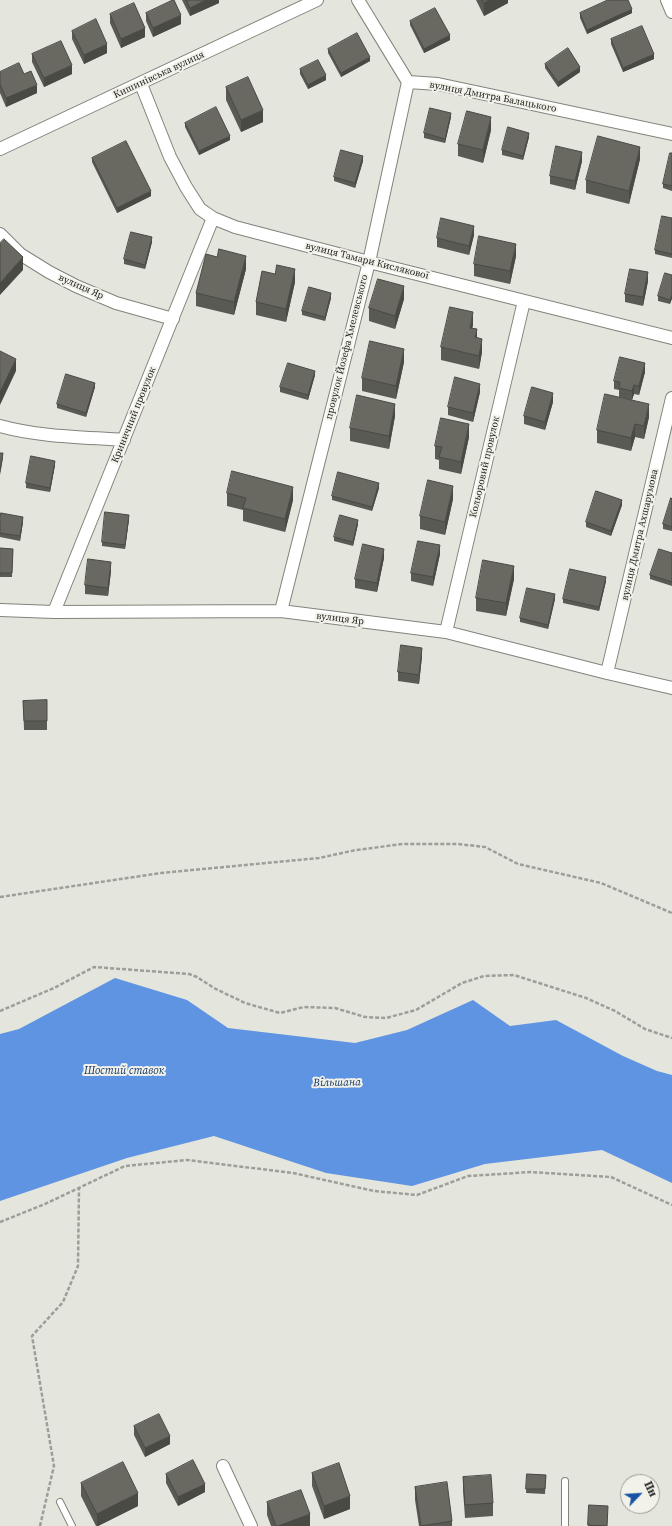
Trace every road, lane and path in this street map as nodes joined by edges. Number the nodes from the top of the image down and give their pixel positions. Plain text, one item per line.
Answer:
1 (317, 0) edge
2 (358, 0) edge
3 (667, 0) edge
4 (672, 12) edge
5 (408, 82) junction
6 (141, 84) junction
7 (672, 134) edge
8 (0, 149) edge
9 (214, 218) junction
10 (0, 234) edge
11 (369, 262) junction
12 (524, 301) junction
13 (173, 319) junction
14 (672, 338) edge
15 (672, 398) edge
16 (0, 426) edge
17 (124, 440) junction
18 (0, 610) edge
19 (281, 611) junction
20 (54, 612) junction
21 (446, 632) junction
22 (607, 673) junction
23 (672, 688) edge
24 (0, 897) edge
25 (672, 913) edge
26 (0, 1011) edge
27 (672, 1038) edge
28 (79, 1188) junction
29 (672, 1205) edge
30 (0, 1222) edge
31 (223, 1466) dead end
32 (564, 1481) dead end
33 (60, 1502) dead end
34 (40, 1526) edge
35 (72, 1526) edge
36 (251, 1526) edge
37 (565, 1526) edge

1 - 6 street, Кишинівська вулиця
2 - 5 street
3 - 4 street
5 - 7 street, вулиця Дмитра Балацького
5 - 11 street, провулок Йозефа Хмелевського
6 - 8 street, Кишинівська вулиця
6 - 9 street, вулиця Тамари Кислякової
9 - 11 street, вулиця Тамари Кислякової
9 - 13 street, Криничний провулок
10 - 13 street, вулиця Яр
11 - 12 street, вулиця Тамари Кислякової
11 - 19 street, провулок Йозефа Хмелевського
12 - 14 street, вулиця Тамари Кислякової
12 - 21 street, Кольоровий провулок
13 - 17 street, Криничний провулок
15 - 22 street, вулиця Дмитра Ахшарумова
16 - 17 street
17 - 20 street, Криничний провулок
18 - 20 street, вулиця Яр
19 - 20 street, вулиця Яр
19 - 21 street, вулиця Яр
21 - 22 street, вулиця Яр
22 - 23 street, вулиця Яр
24 - 25 path
26 - 27 path
28 - 29 path
28 - 30 path
28 - 34 path
31 - 36 street
32 - 37 lane
33 - 35 lane

